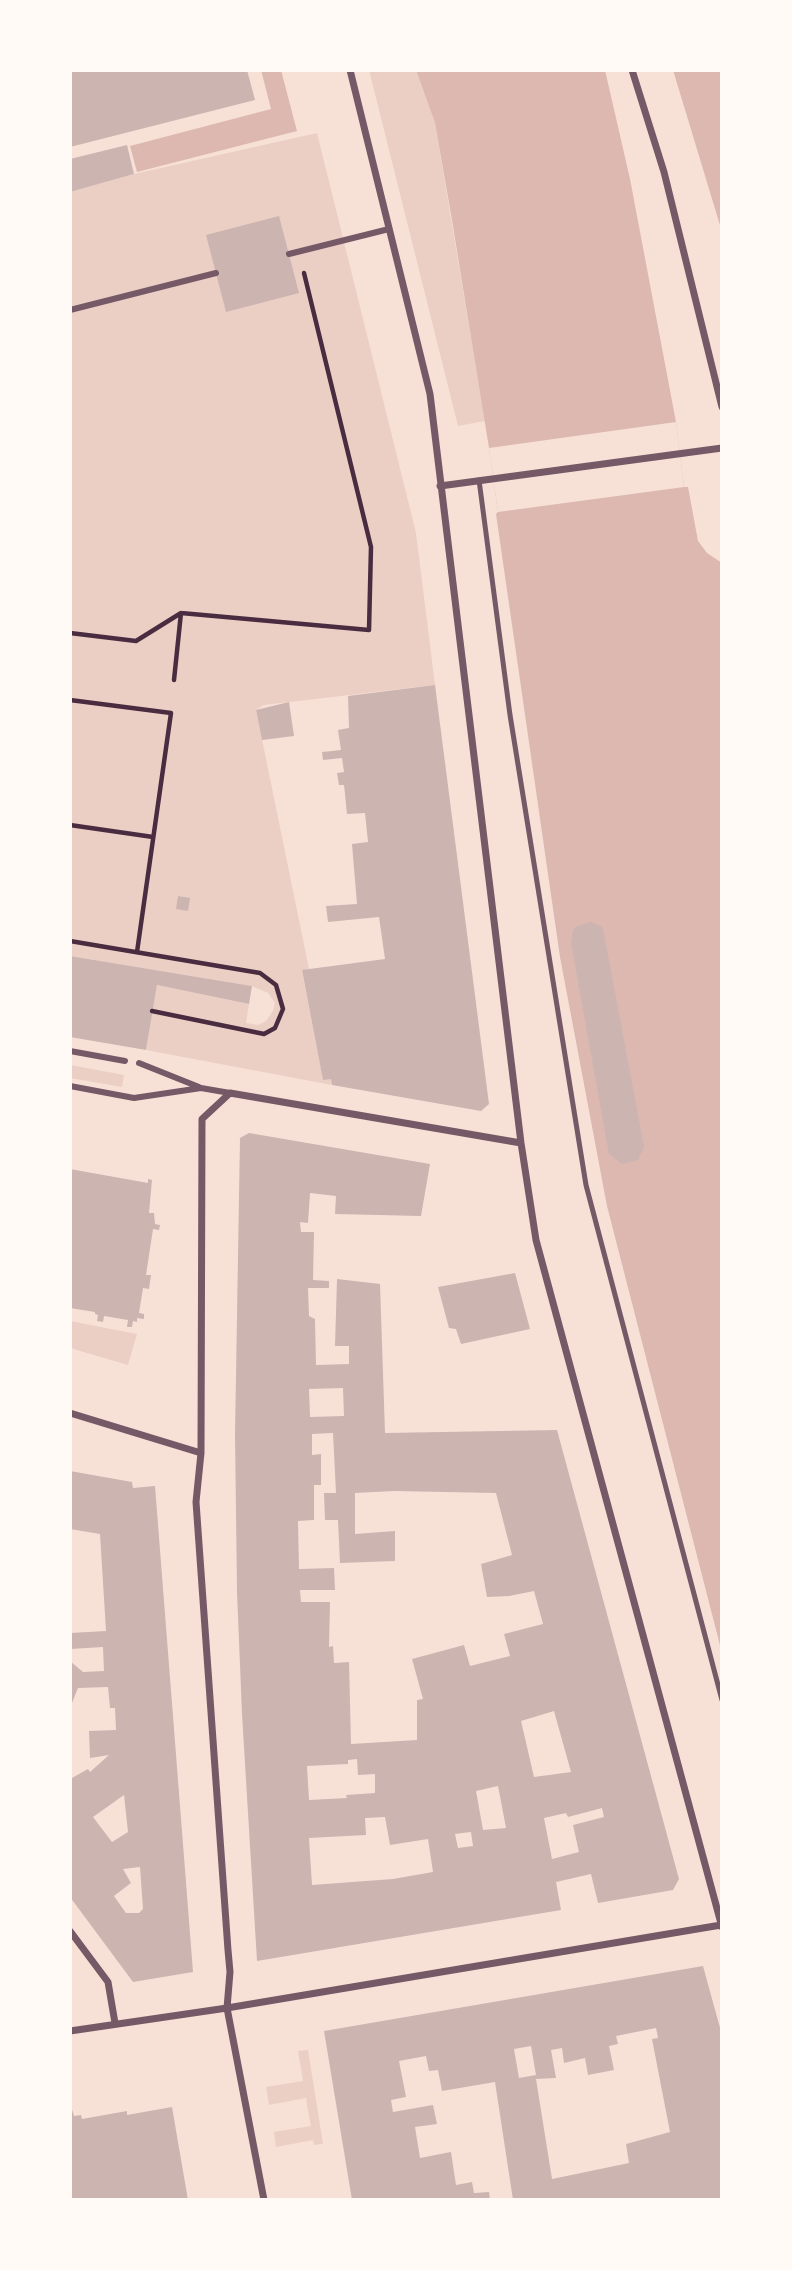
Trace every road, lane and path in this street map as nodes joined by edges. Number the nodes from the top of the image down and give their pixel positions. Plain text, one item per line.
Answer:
1 (350, 70) edge
2 (632, 70) edge
3 (389, 229) junction
4 (298, 252) junction
5 (289, 254) dead end
6 (216, 273) dead end
7 (70, 310) edge
8 (722, 407) edge
9 (722, 449) edge
10 (479, 480) junction
11 (440, 486) junction
12 (181, 612) junction
13 (70, 633) edge
14 (174, 680) dead end
15 (70, 700) edge
16 (70, 825) edge
17 (153, 837) junction
18 (70, 941) edge
19 (137, 952) junction
20 (152, 1011) dead end
21 (70, 1051) edge
22 (125, 1061) dead end
23 (139, 1063) dead end
24 (70, 1086) edge
25 (201, 1088) junction
26 (230, 1093) junction
27 (521, 1143) junction
28 (70, 1413) edge
29 (201, 1453) junction
30 (722, 1700) edge
31 (722, 1926) edge
32 (70, 1931) edge
33 (227, 2008) junction
34 (115, 2023) junction
35 (70, 2031) edge
36 (264, 2200) edge

1 - 3 street
2 - 8 street
3 - 4 street
3 - 11 street
4 - 5 street
4 - 12 path
6 - 7 street
9 - 10 street
10 - 11 street
10 - 30 lane
11 - 27 street
12 - 13 path
12 - 14 path
15 - 17 path
16 - 17 path
17 - 19 path
18 - 19 path
19 - 20 path
21 - 22 street
23 - 25 street
24 - 25 street
25 - 26 street
26 - 27 street
26 - 29 street
27 - 31 street
28 - 29 street
29 - 33 street
31 - 33 street
32 - 34 street
33 - 34 street
33 - 36 street
34 - 35 street

